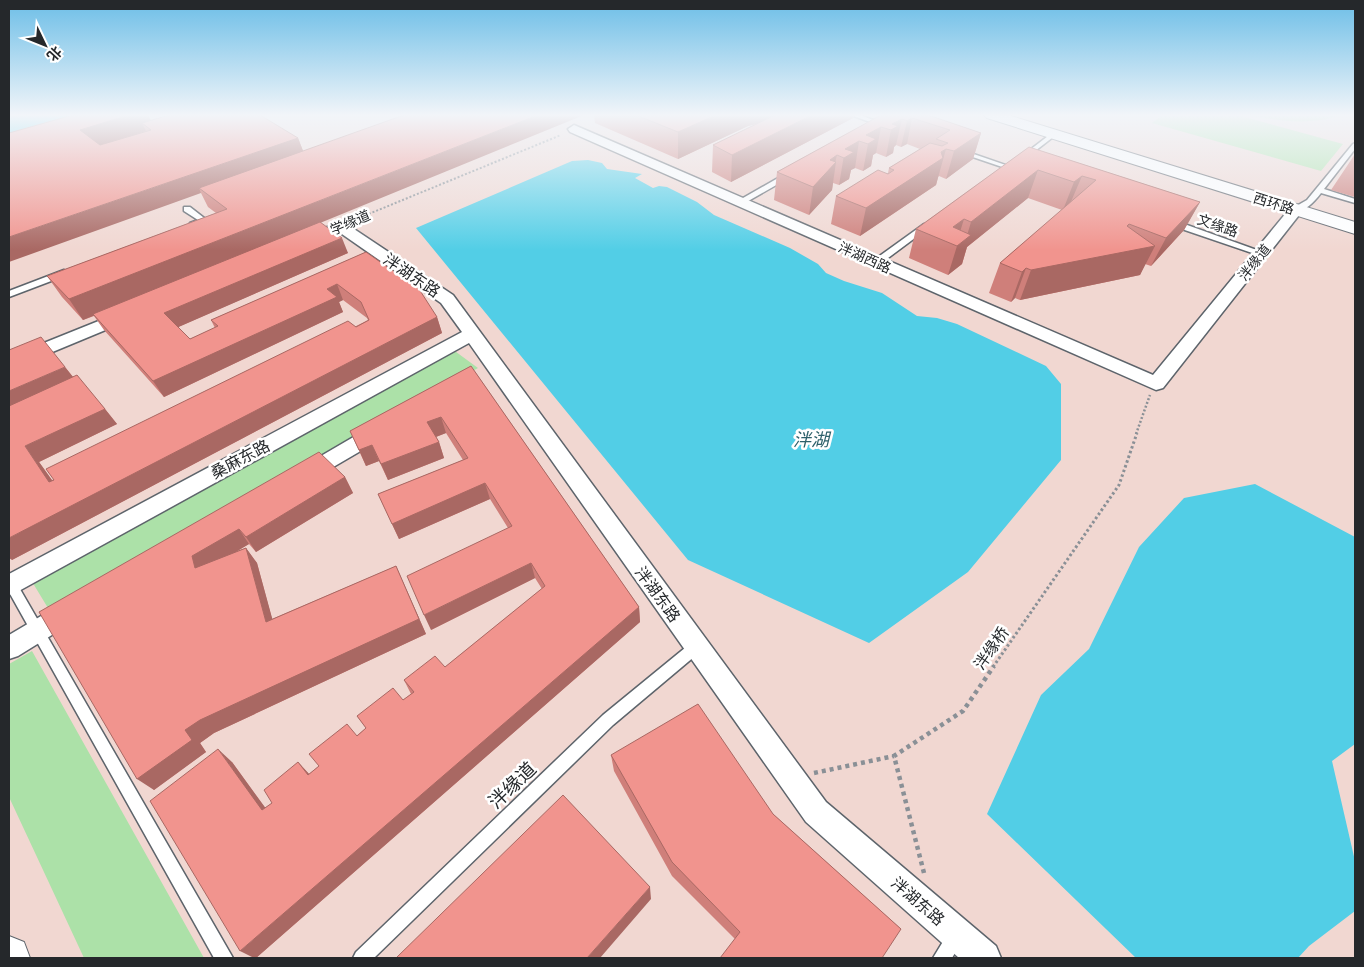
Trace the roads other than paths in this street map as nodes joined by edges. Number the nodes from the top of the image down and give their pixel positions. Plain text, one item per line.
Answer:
1 (645, 160) edge
2 (986, 160) edge
3 (1019, 160) edge
4 (1137, 160) edge
5 (1343, 160) edge
6 (1009, 168) junction
7 (798, 170) edge
8 (1001, 173) edge
9 (1027, 174) edge
10 (1319, 190) junction
11 (1355, 201) edge
12 (740, 202) junction
13 (188, 210) dead end
14 (1296, 210) junction
15 (1168, 222) edge
16 (931, 223) edge
17 (340, 226) joint
18 (185, 228) edge
19 (1355, 228) edge
20 (289, 248) edge
21 (1261, 253) junction
22 (877, 262) junction
23 (74, 270) edge
24 (9, 294) edge
25 (143, 308) edge
26 (472, 334) junction
27 (9, 364) edge
28 (1156, 384) joint
29 (399, 420) edge
30 (287, 485) edge
31 (9, 583) edge
32 (89, 601) edge
33 (38, 631) junction
34 (696, 647) junction
35 (9, 648) edge
36 (944, 936) edge
37 (224, 958) edge
38 (362, 958) edge
39 (984, 958) edge

1 - 12 street, 泮湖西路
2 - 6 lane
3 - 6 lane
4 - 14 street, 西环路
5 - 10 lane, 泮缘道
6 - 8 lane
6 - 9 lane
7 - 12 lane
10 - 11 lane
10 - 14 lane, 泮缘道
12 - 22 street, 泮湖西路
13 - 18 lane
14 - 19 street, 西环路
14 - 21 street, 泮缘道
15 - 21 lane, 文缘路
16 - 22 lane
17 - 20 street, 学缘道
17 - 26 street, 泮湖东路
21 - 28 street, 泮缘道
22 - 28 street, 泮湖西路
23 - 24 lane
25 - 27 street
26 - 31 street, 桑麻东路
26 - 34 street, 泮湖东路
29 - 30 street
31 - 33 lane
32 - 33 street
33 - 35 street
33 - 37 lane
34 - 36 street, 泮湖东路
34 - 38 lane, 泮缘道
36 - 39 street, 泮湖东路

